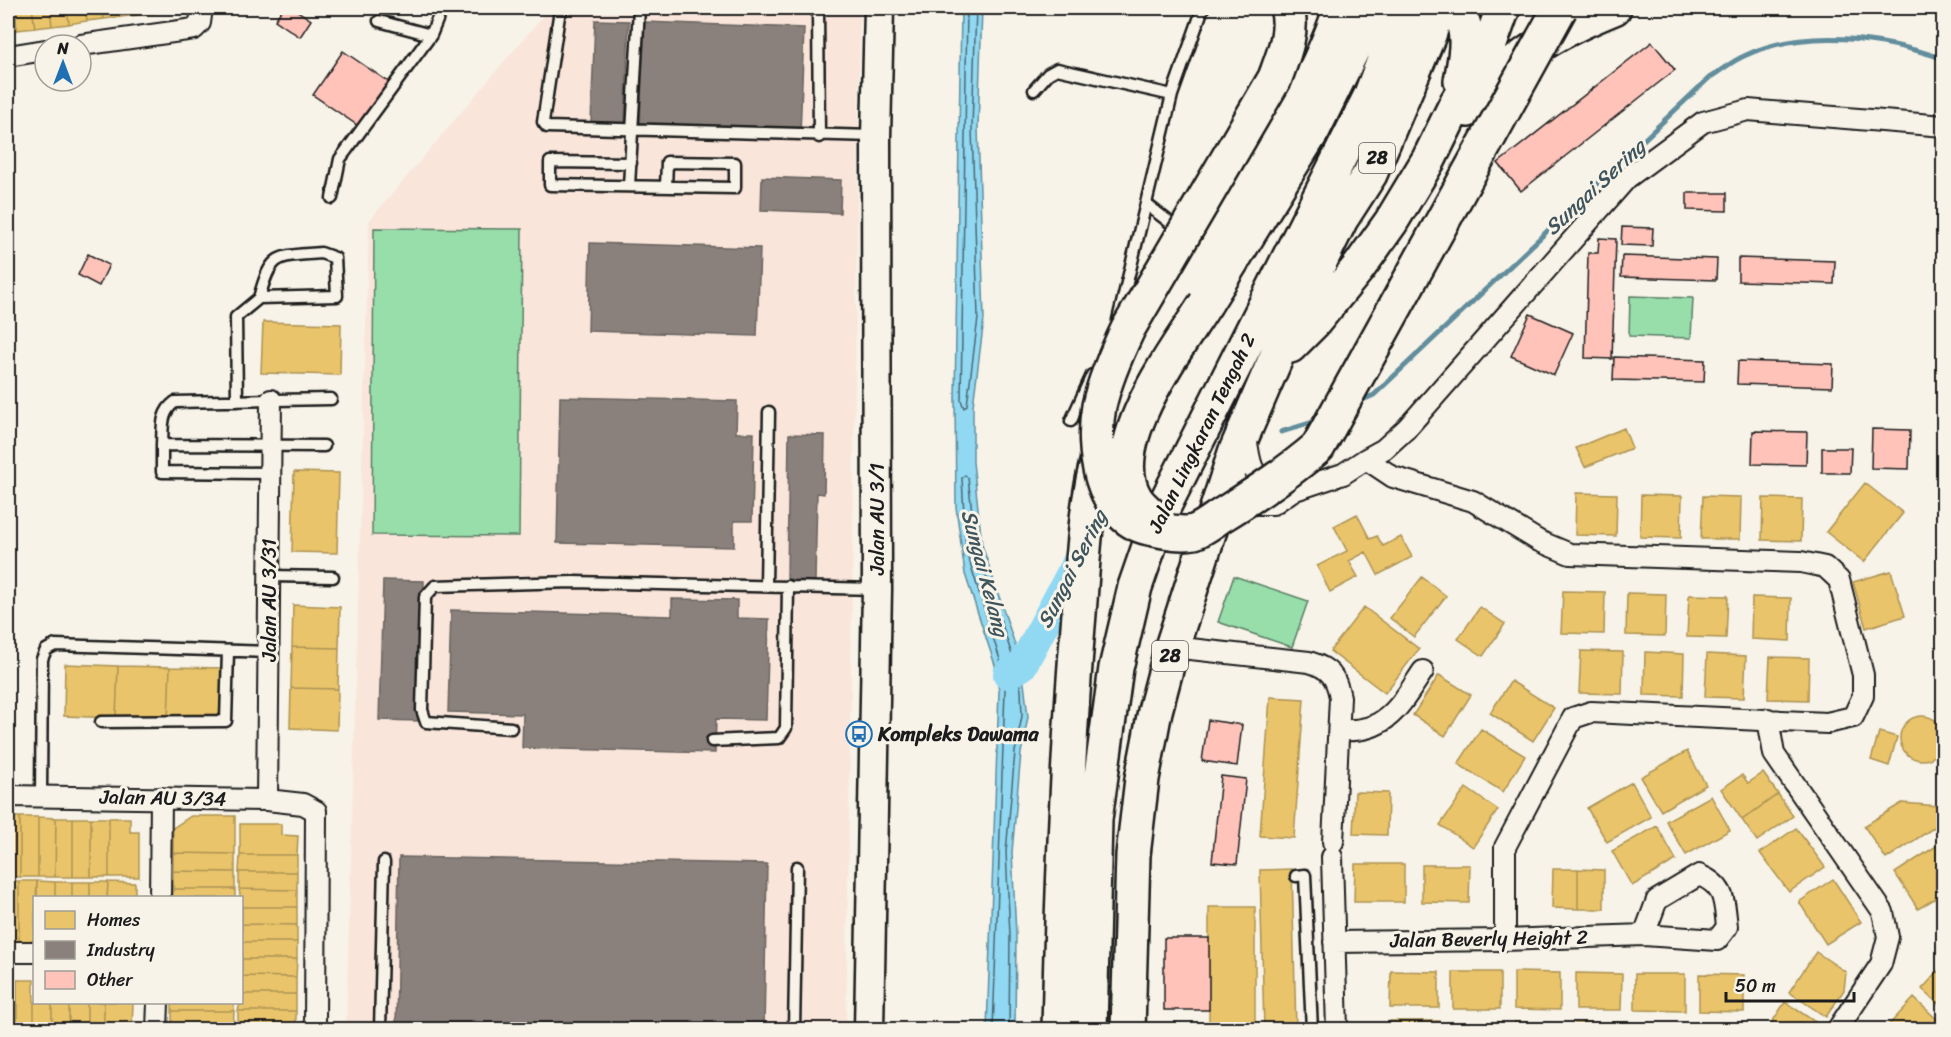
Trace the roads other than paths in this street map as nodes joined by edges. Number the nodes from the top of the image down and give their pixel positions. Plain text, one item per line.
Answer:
1 (202, 8) edge
2 (442, 8) edge
3 (563, 8) edge
4 (639, 8) edge
5 (818, 8) edge
6 (879, 8) edge
7 (1203, 8) edge
8 (1287, 8) edge
9 (1373, 8) edge
10 (1404, 8) edge
11 (1438, 8) edge
12 (1457, 8) edge
13 (1503, 8) edge
14 (1560, 8) edge
15 (1614, 8) edge
16 (1342, 13) edge
17 (379, 21) dead end
18 (431, 35) junction
19 (93, 43) edge
20 (33, 52) edge
21 (8, 56) edge
22 (1034, 90) dead end
23 (1172, 95) junction
24 (1457, 102) junction
25 (1944, 126) edge
26 (633, 130) junction
27 (819, 136) junction
28 (876, 136) junction
29 (1429, 159) junction
30 (631, 163) junction
31 (628, 186) junction
32 (666, 187) junction
33 (332, 198) dead end
34 (1146, 204) junction
35 (1206, 250) junction
36 (259, 298) junction
37 (1114, 330) dead end
38 (1278, 359) junction
39 (1100, 360) dead end
40 (331, 399) dead end
41 (271, 400) junction
42 (237, 401) junction
43 (769, 412) dead end
44 (1071, 421) dead end
45 (1245, 433) junction
46 (162, 445) junction
47 (270, 446) junction
48 (324, 447) dead end
49 (1366, 459) junction
50 (269, 473) junction
51 (1292, 491) junction
52 (1169, 532) junction
53 (1207, 535) junction
54 (269, 576) junction
55 (333, 577) dead end
56 (766, 586) junction
57 (788, 586) junction
58 (877, 589) junction
59 (1172, 647) junction
60 (228, 651) junction
61 (268, 652) junction
62 (1423, 671) dead end
63 (1768, 719) junction
64 (101, 722) dead end
65 (511, 728) dead end
66 (1339, 730) junction
67 (712, 741) dead end
68 (8, 796) edge
69 (41, 796) junction
70 (161, 798) junction
71 (267, 800) junction
72 (384, 862) dead end
73 (797, 867) dead end
74 (1296, 876) dead end
75 (160, 896) edge
76 (1644, 935) dead end
77 (1505, 940) junction
78 (1334, 942) junction
79 (8, 952) edge
80 (33, 952) edge
81 (158, 1004) edge
82 (158, 1029) edge
83 (315, 1029) edge
84 (380, 1029) edge
85 (794, 1029) edge
86 (869, 1029) edge
87 (1059, 1029) edge
88 (1090, 1029) edge
89 (1128, 1029) edge
90 (1312, 1029) edge
91 (1337, 1029) edge
92 (1836, 1029) edge

1 - 19 street
2 - 18 lane
3 - 26 lane
4 - 26 lane
5 - 27 lane
6 - 28 main road, Jalan AU 3/1
7 - 23 lane
8 - 52 highway, bridge
9 - 52 highway, bridge
10 - 88 highway, Jalan Lingkaran Tengah 2 / 28
11 - 38 highway, Jalan Lingkaran Tengah 2 / 28
12 - 24 highway
13 - 24 highway
14 - 52 highway, bridge
15 - 29 highway
16 - 35 highway
17 - 18 lane
18 - 33 lane
20 - 21 street
22 - 23 lane
23 - 34 lane
24 - 29 highway
25 - 49 street
26 - 27 lane
26 - 30 lane
27 - 28 lane
28 - 58 main road, Jalan AU 3/1
29 - 38 highway
30 - 31 lane
30 - 31 lane
31 - 32 lane
32 - 32 lane
34 - 35 lane
34 - 37 lane
35 - 87 highway, bridge
36 - 36 lane
36 - 42 lane
38 - 45 highway, Jalan Lingkaran Tengah 2 / 28
39 - 44 lane
40 - 41 lane
41 - 42 lane
41 - 47 street, Jalan AU 3/31
42 - 46 lane
43 - 56 lane
45 - 51 street
45 - 53 highway, Jalan Lingkaran Tengah 2 / 28
46 - 47 lane
46 - 50 lane
47 - 48 lane
47 - 50 street, Jalan AU 3/31
49 - 51 street
49 - 63 street
50 - 54 street, Jalan AU 3/31
51 - 53 street
53 - 59 highway, Jalan Lingkaran Tengah 2 / 28
54 - 55 lane
54 - 61 street, Jalan AU 3/31
56 - 57 lane
56 - 65 lane
57 - 58 lane
57 - 67 lane
58 - 86 main road, Jalan AU 3/1
59 - 66 street
59 - 89 highway, Jalan Lingkaran Tengah 2 / 28
60 - 61 lane
60 - 64 lane
60 - 69 lane
61 - 71 street, Jalan AU 3/31
62 - 66 street
63 - 77 street
63 - 92 street
66 - 78 street
68 - 69 street, Jalan AU 3/34
69 - 70 street, Jalan AU 3/34
70 - 71 street, Jalan AU 3/34
70 - 75 street
71 - 83 street, Jalan AU 3/34
72 - 84 lane
73 - 85 lane
74 - 90 lane
76 - 77 street, Jalan Beverly Height 2
77 - 78 street, Jalan Beverly Height 2
78 - 91 street
79 - 80 street
81 - 82 street

